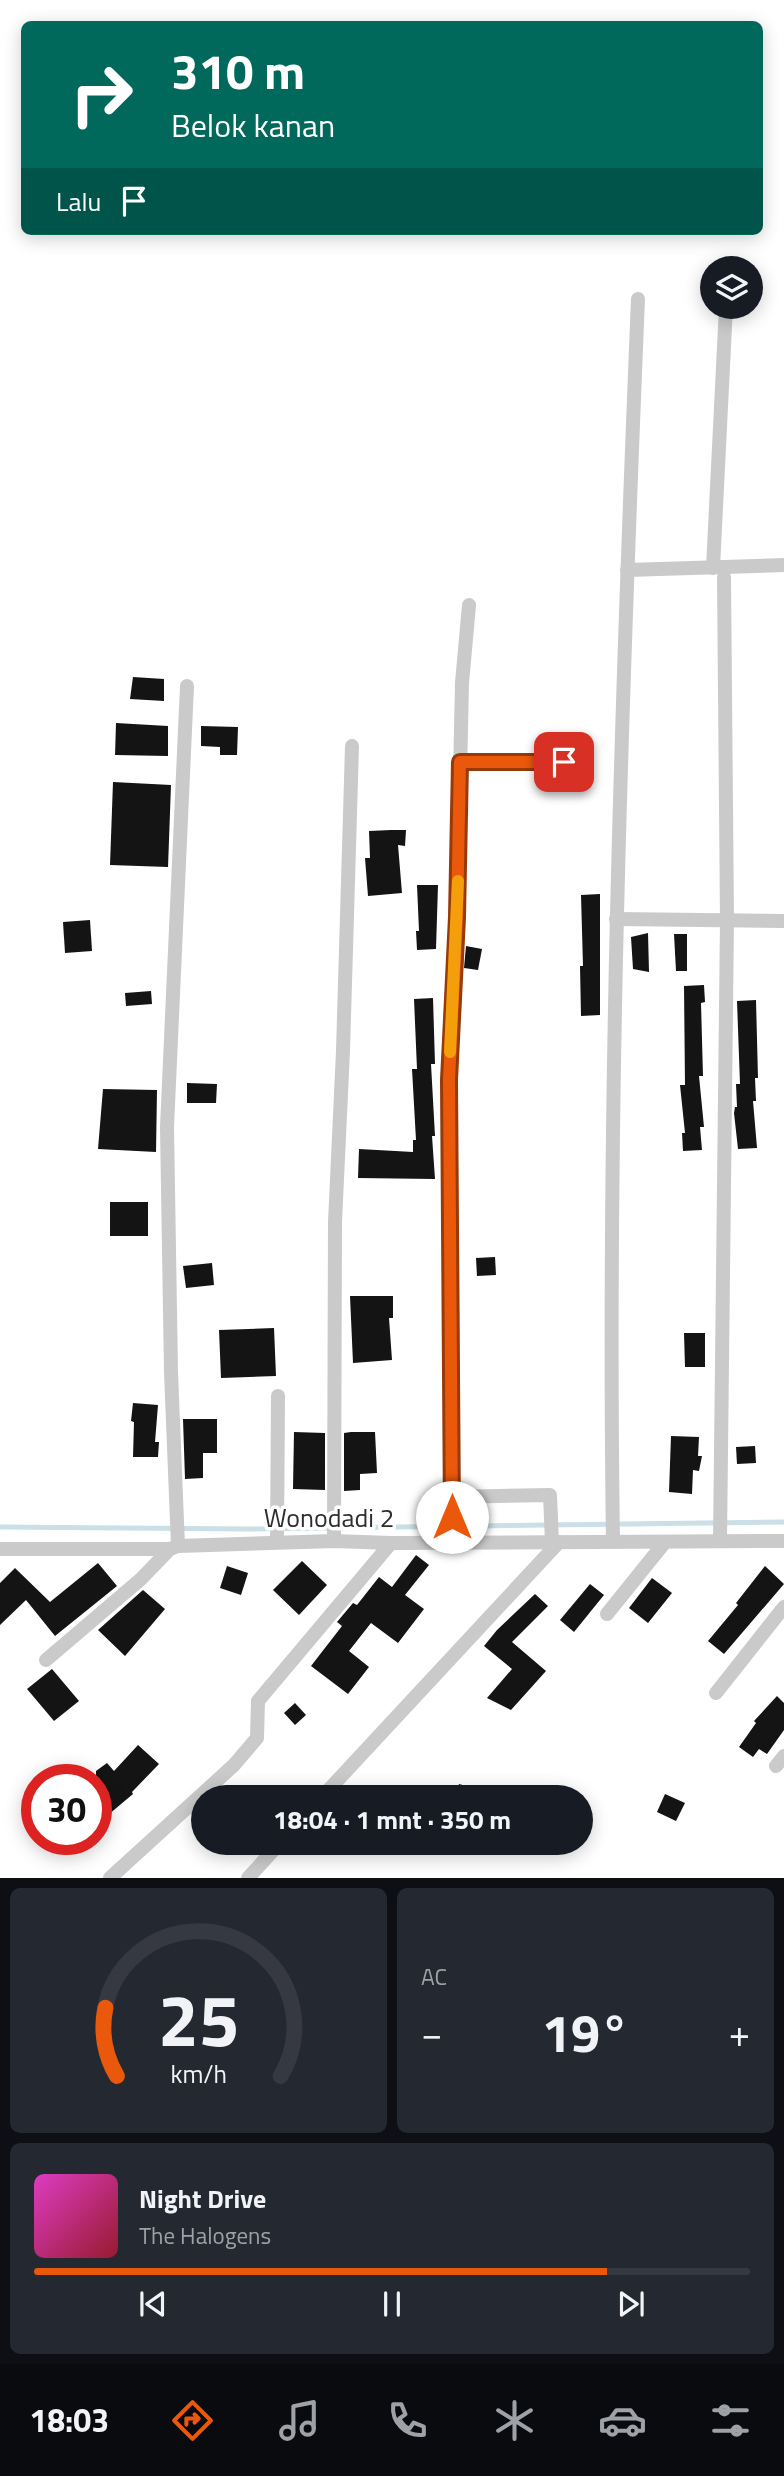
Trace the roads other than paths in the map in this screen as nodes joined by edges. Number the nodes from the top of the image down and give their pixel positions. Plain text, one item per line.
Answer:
1 (638, 299) dead end
2 (726, 319) edge
3 (784, 565) edge
4 (627, 570) junction
5 (719, 573) junction
6 (469, 605) dead end
7 (187, 686) dead end
8 (352, 746) dead end
9 (460, 762) junction
10 (564, 762) dead end
11 (616, 919) junction
12 (727, 919) junction
13 (784, 921) edge
14 (278, 1396) dead end
15 (451, 1497) junction
16 (719, 1528) junction
17 (335, 1531) junction
18 (613, 1531) junction
19 (277, 1532) junction
20 (176, 1539) junction
21 (452, 1539) junction
22 (554, 1539) junction
23 (784, 1541) edge
24 (665, 1542) junction
25 (391, 1543) junction
26 (0, 1549) edge
27 (784, 1607) edge
28 (607, 1614) dead end
29 (46, 1660) dead end
30 (716, 1693) dead end
31 (333, 1785) edge
32 (269, 1855) edge
33 (110, 1878) edge
34 (248, 1878) edge

1 - 4 street
2 - 5 street
3 - 5 street
4 - 5 street
4 - 11 street
5 - 12 street
6 - 9 street
7 - 20 street
8 - 17 street
9 - 10 street
9 - 15 street
11 - 12 street
11 - 18 street
12 - 13 street
12 - 16 street
14 - 19 street
15 - 21 street
15 - 22 street
16 - 23 street, Wonodadi 2
16 - 24 street, Wonodadi 2
17 - 19 street, Wonodadi 2
17 - 25 street, Wonodadi 2
18 - 22 street, Wonodadi 2
18 - 24 street, Wonodadi 2
19 - 20 street, Wonodadi 2
20 - 26 street, Wonodadi 2
20 - 29 street
21 - 22 street, Wonodadi 2
21 - 25 street, Wonodadi 2
22 - 31 street
24 - 28 street
25 - 33 street
27 - 30 street
32 - 34 street

